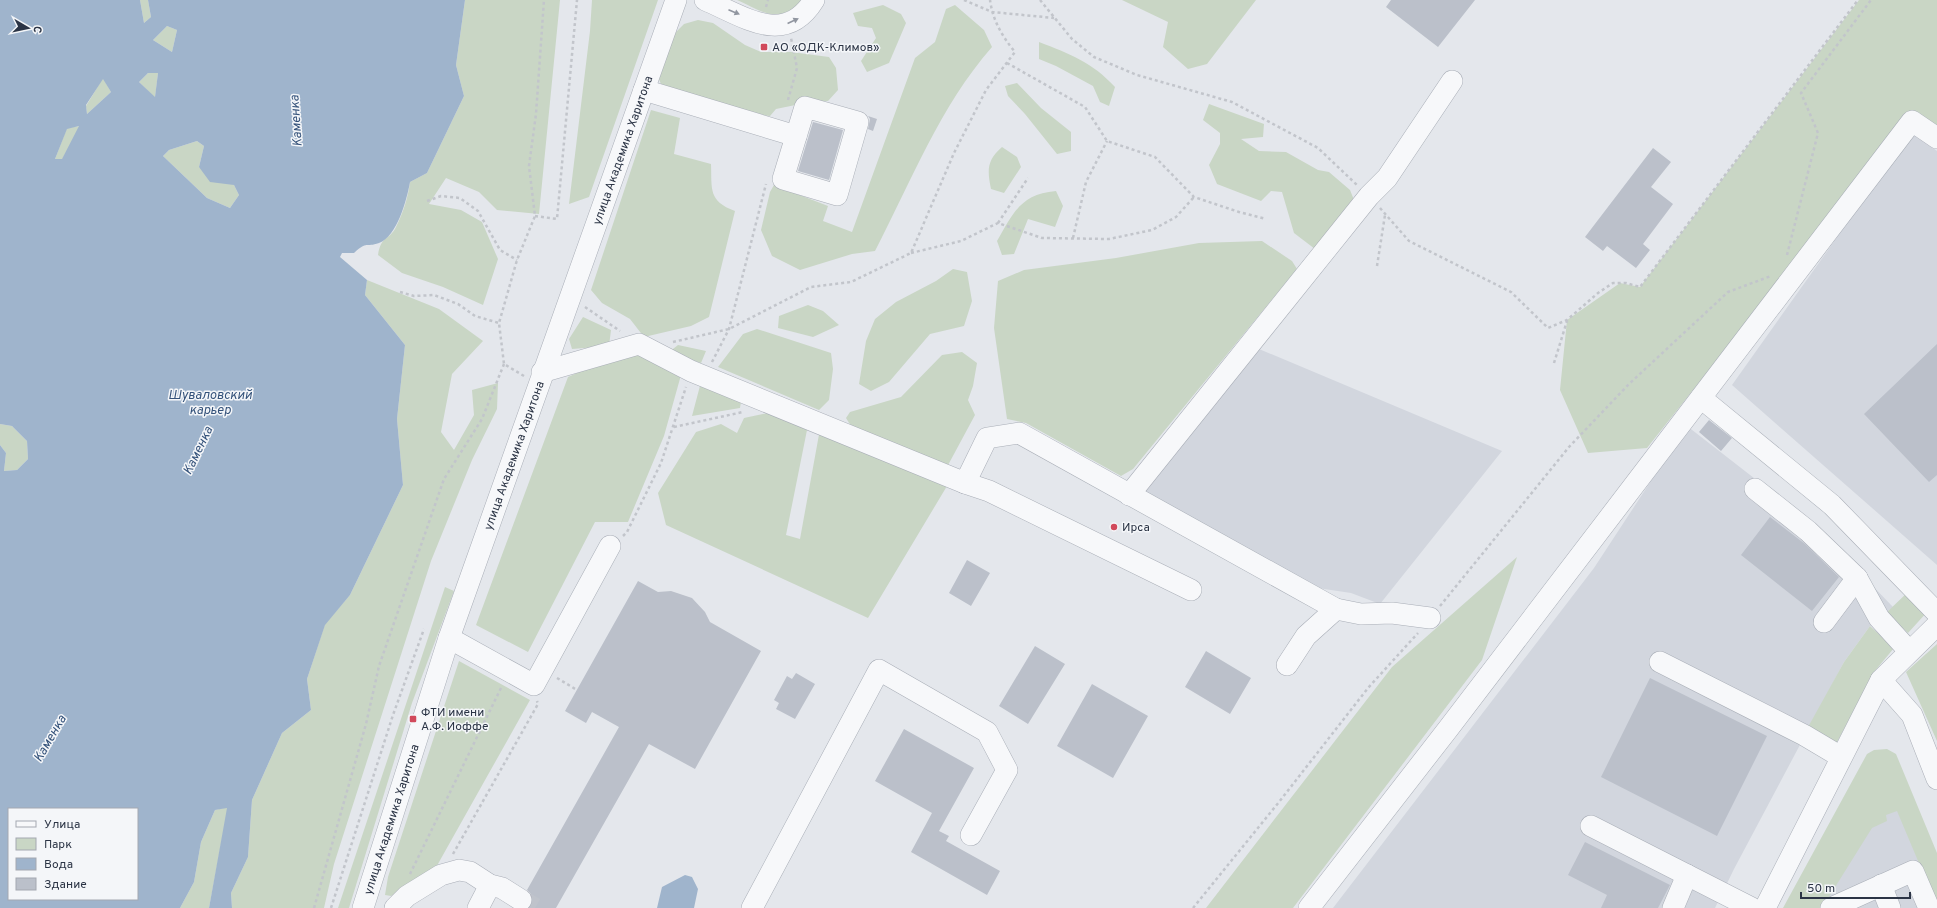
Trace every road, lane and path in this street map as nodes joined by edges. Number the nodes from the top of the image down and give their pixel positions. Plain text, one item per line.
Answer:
1 (544, 0) edge
2 (577, 0) edge
3 (706, 0) edge
4 (814, 0) edge
5 (964, 0) edge
6 (990, 0) edge
7 (1040, 0) edge
8 (1858, 0) edge
9 (1872, 0) edge
10 (678, 2) edge
11 (992, 12) junction
12 (1054, 18) junction
13 (788, 24) junction
14 (1007, 63) junction
15 (1452, 81) dead end
16 (644, 90) junction
17 (787, 103) dead end
18 (796, 136) dead end
19 (1937, 138) edge
20 (1106, 142) junction
21 (768, 177) dead end
22 (1028, 178) dead end
23 (1369, 196) junction
24 (1194, 197) junction
25 (427, 201) dead end
26 (1385, 214) junction
27 (535, 216) junction
28 (1266, 218) dead end
29 (998, 223) junction
30 (1073, 238) junction
31 (911, 253) junction
32 (1787, 256) dead end
33 (517, 260) junction
34 (1377, 266) dead end
35 (1776, 274) dead end
36 (400, 292) dead end
37 (582, 305) dead end
38 (1567, 320) junction
39 (499, 323) junction
40 (729, 329) junction
41 (667, 343) dead end
42 (639, 344) junction
43 (1554, 363) dead end
44 (504, 364) junction
45 (698, 374) junction
46 (540, 378) junction
47 (1701, 398) junction
48 (743, 412) dead end
49 (673, 427) junction
50 (964, 483) junction
51 (1755, 489) dead end
52 (1129, 495) junction
53 (610, 546) joint
54 (1857, 578) junction
55 (1191, 590) dead end
56 (1336, 609) junction
57 (1937, 613) edge
58 (1430, 618) junction
59 (1824, 622) dead end
60 (1937, 625) edge
61 (424, 629) dead end
62 (449, 638) junction
63 (1909, 652) junction
64 (1660, 662) dead end
65 (1287, 665) dead end
66 (510, 671) junction
67 (538, 678) junction
68 (1881, 680) junction
69 (577, 690) dead end
70 (1841, 757) junction
71 (1937, 779) edge
72 (1591, 826) dead end
73 (971, 835) dead end
74 (441, 875) junction
75 (1687, 875) junction
76 (408, 877) dead end
77 (490, 884) junction
78 (1881, 886) junction
79 (522, 900) tunnel mouth
80 (1843, 906) edge
81 (314, 908) edge
82 (331, 908) edge
83 (363, 908) edge
84 (395, 908) edge
85 (478, 908) edge
86 (752, 908) edge
87 (1193, 908) edge
88 (1309, 908) edge
89 (1673, 908) edge
90 (1752, 908) edge
91 (1765, 908) edge
92 (1890, 908) edge
93 (1929, 908) edge

1 - 27 path
2 - 27 path
3 -> 13 street
13 -> 4 street
5 - 11 path
6 - 11 path
7 - 12 path
8 - 38 path
9 - 32 path
10 - 16 street, улица Академика Харитона
11 - 12 path
11 - 14 path
12 - 23 path
13 - 17 path
14 - 20 path
14 - 31 path
15 - 23 street
16 - 18 street
16 - 46 street, улица Академика Харитона
19 - 47 street
20 - 24 path
20 - 30 path
21 - 40 path
22 - 29 path
23 - 26 path
23 - 52 street
24 - 28 path
24 - 30 path
25 - 33 path
26 - 34 path
26 - 38 path
27 - 33 path
29 - 30 path
29 - 31 path
31 - 40 path
33 - 39 path
35 - 58 path
36 - 39 path
37 - 42 path
38 - 43 path
39 - 44 path
40 - 41 path
40 - 45 path
42 - 45 street
42 - 46 street
44 - 46 path
44 - 81 path
45 - 49 path
45 - 50 street
46 - 62 street, улица Академика Харитона
47 - 57 street
47 - 88 street
48 - 49 path
49 - 53 path
50 - 52 street
50 - 55 street
51 - 54 street
52 - 56 street
53 - 67 street
54 - 59 street
54 - 63 street
56 - 58 street
56 - 65 street
58 - 87 path
60 - 63 street
61 - 82 path
62 - 66 street
62 - 83 street, улица Академика Харитона
63 - 68 street
64 - 70 street
66 - 67 street
66 - 76 path
67 - 69 path
67 - 74 path
68 - 70 street
68 - 71 street
70 - 91 street
72 - 75 street
73 - 86 street
74 - 77 street
74 - 84 street
75 - 89 street
75 - 90 street
77 - 79 street
77 - 85 street
78 - 80 street
78 - 92 street
78 - 93 street

